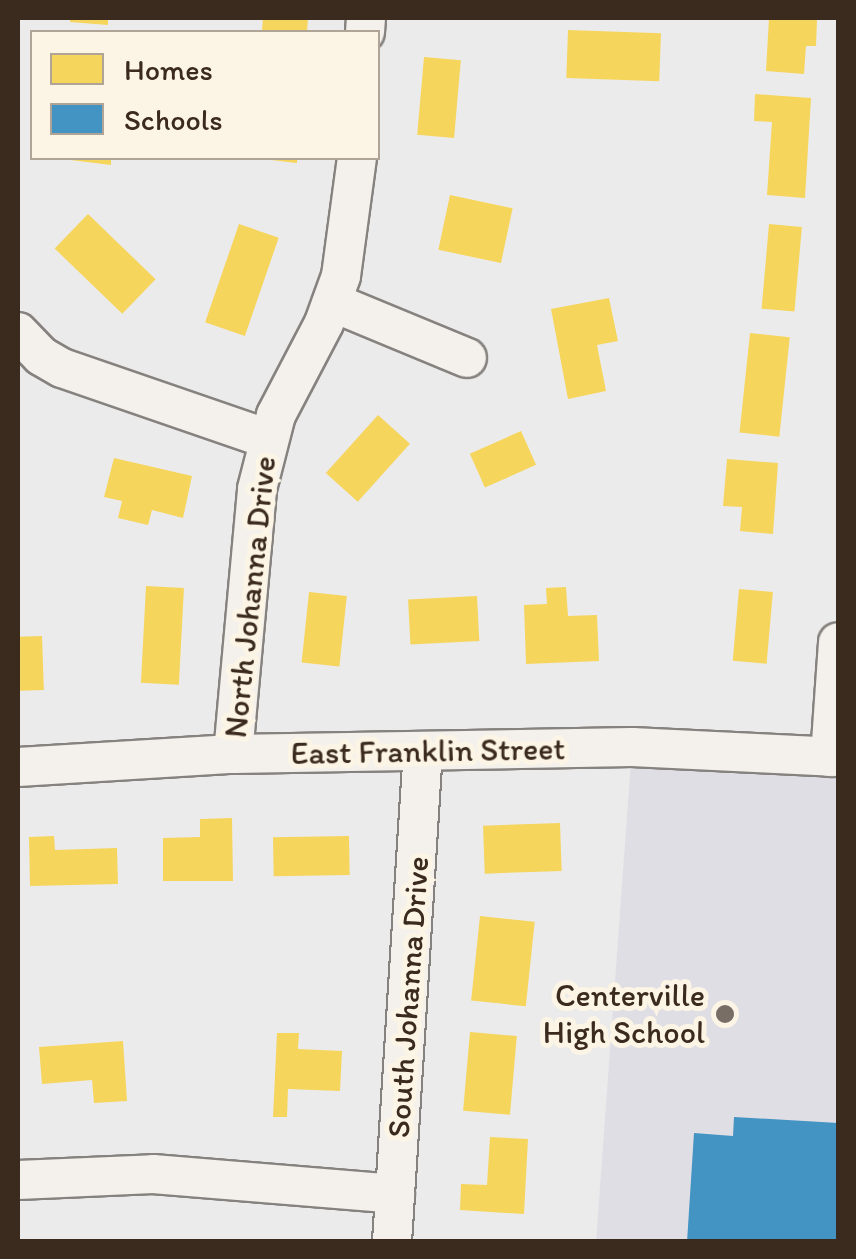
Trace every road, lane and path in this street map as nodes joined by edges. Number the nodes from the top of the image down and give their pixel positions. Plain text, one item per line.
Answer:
1 (357, 160) edge
2 (332, 302) junction
3 (18, 332) edge
4 (467, 358) dead end
5 (268, 439) junction
6 (838, 642) edge
7 (422, 753) junction
8 (234, 754) junction
9 (834, 757) edge
10 (18, 766) edge
11 (18, 1180) edge
12 (396, 1194) junction
13 (392, 1242) edge

1 - 2 street, North Johanna Drive
2 - 4 street
2 - 5 street, North Johanna Drive
3 - 5 street
5 - 8 street, North Johanna Drive
6 - 9 street
7 - 8 street, East Franklin Street
7 - 9 street, East Franklin Street
7 - 12 street, South Johanna Drive
8 - 10 street, East Franklin Street
11 - 12 street
12 - 13 street, South Johanna Drive

